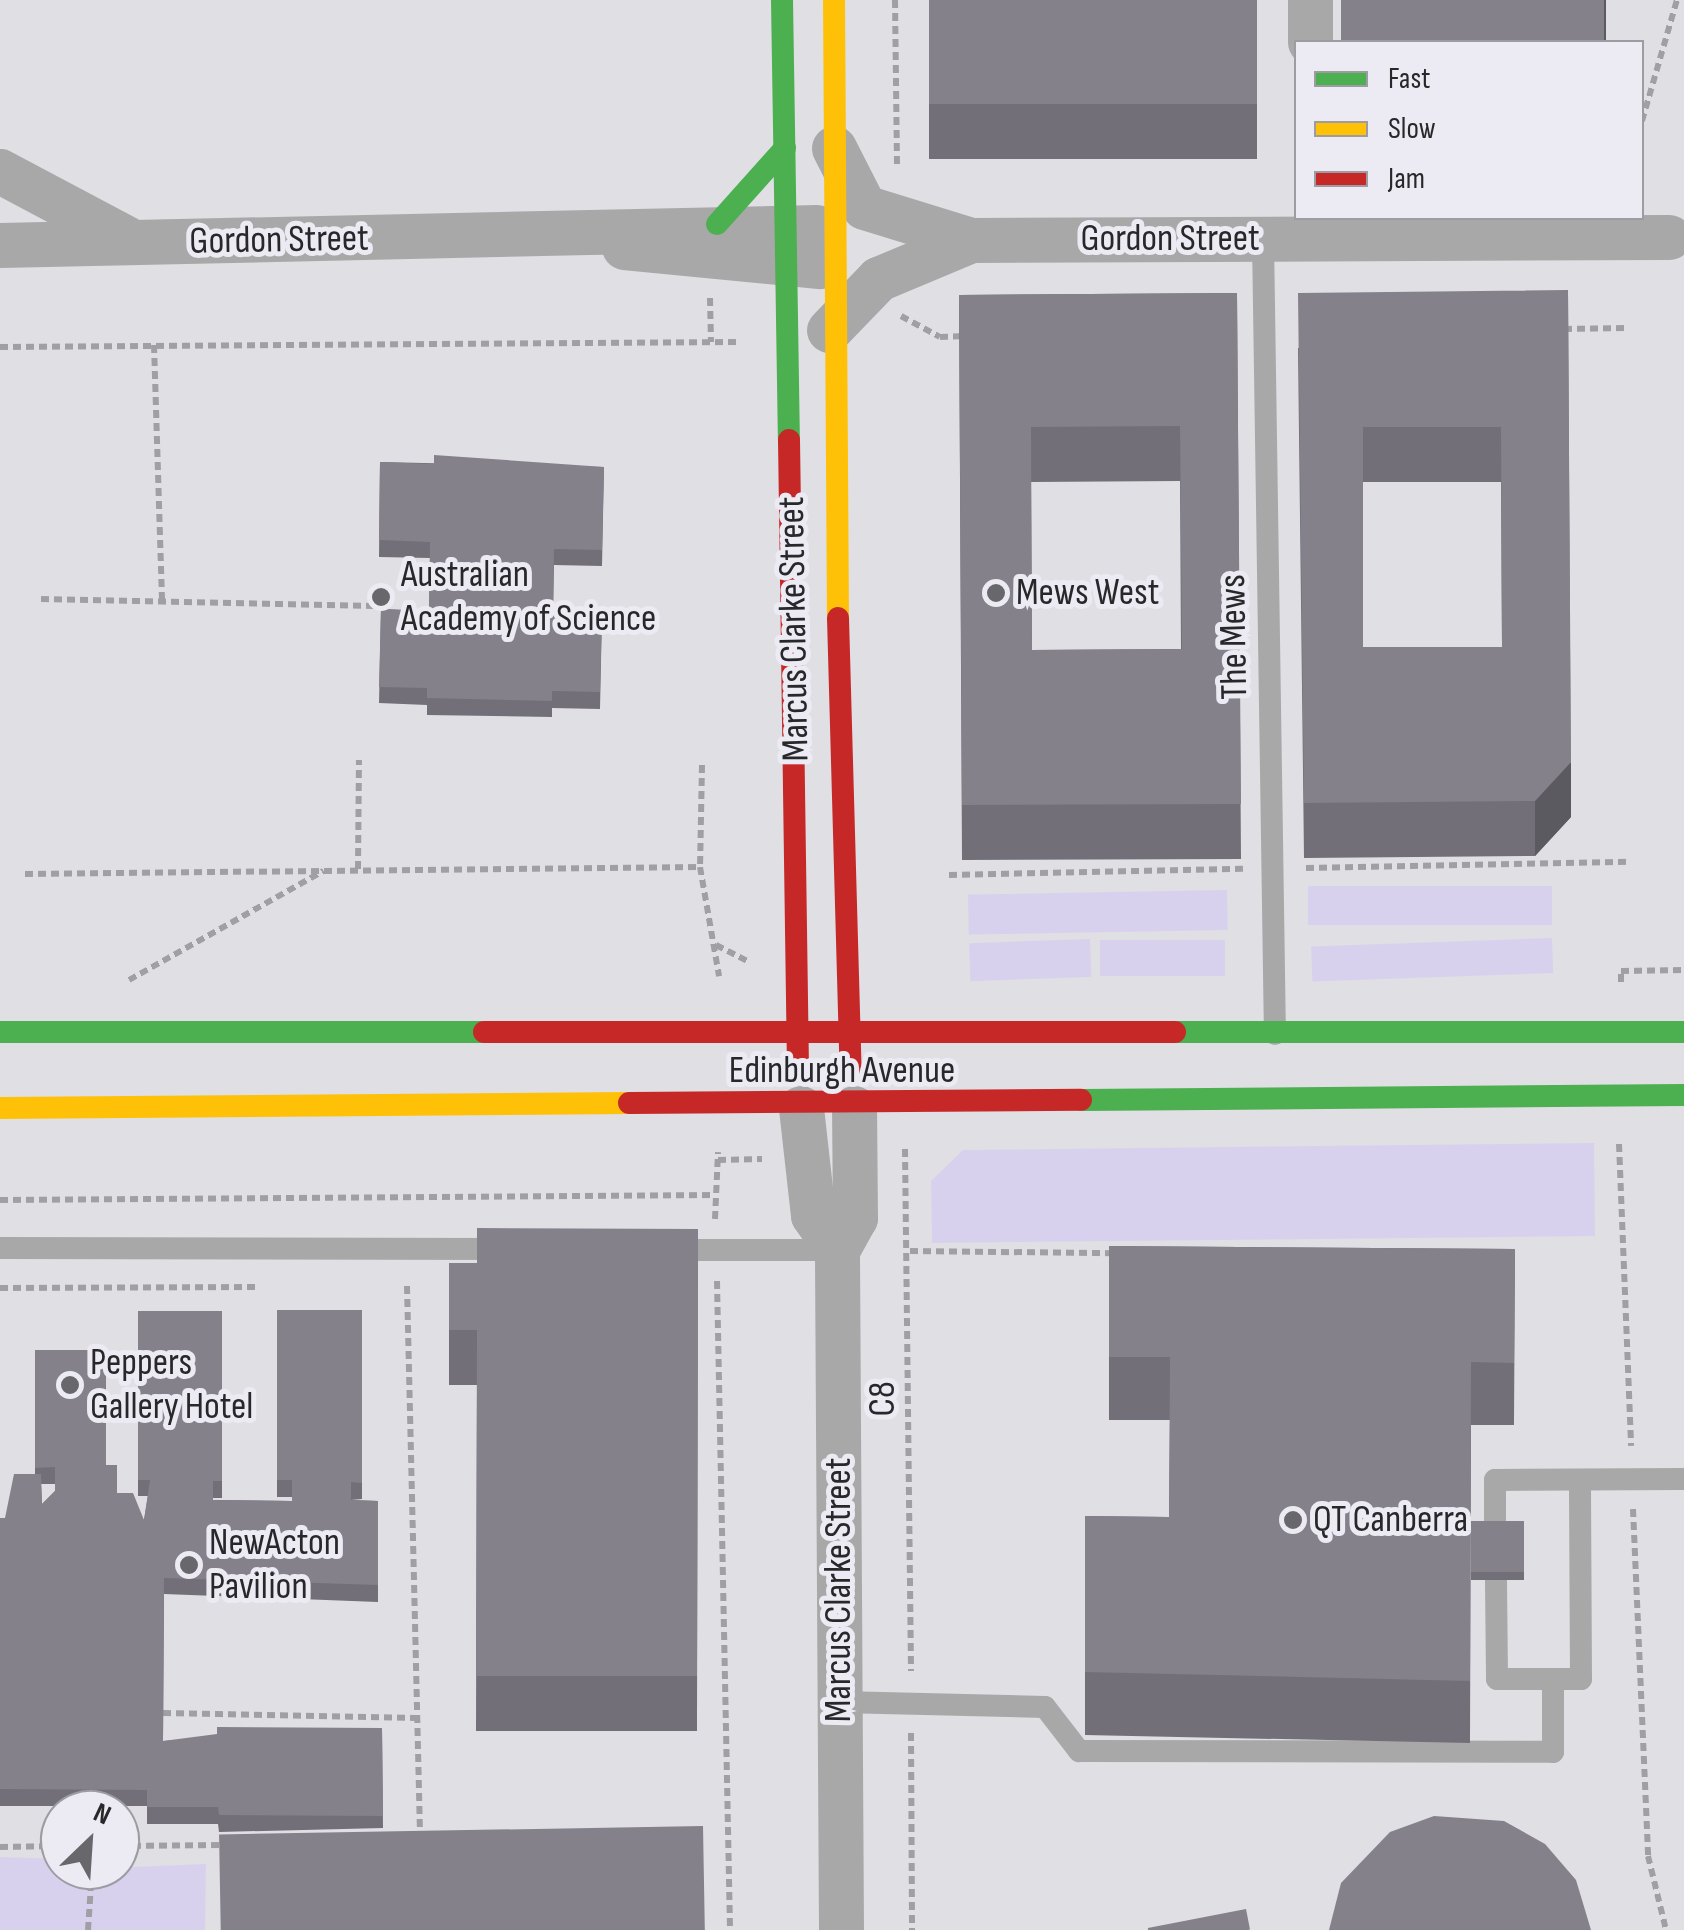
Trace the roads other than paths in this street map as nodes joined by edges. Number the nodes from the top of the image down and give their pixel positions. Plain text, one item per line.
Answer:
1 (782, 0) edge
2 (808, 0) edge
3 (834, 0) edge
4 (1310, 0) edge
5 (1310, 40) edge
6 (783, 57) junction
7 (832, 138) junction
8 (785, 148) junction
9 (0, 171) edge
10 (717, 224) junction
11 (1310, 228) edge
12 (558, 236) junction
13 (1676, 237) edge
14 (1263, 238) junction
15 (970, 240) junction
16 (139, 243) junction
17 (0, 245) edge
18 (808, 246) junction
19 (810, 335) junction
20 (795, 1031) junction
21 (0, 1032) edge
22 (848, 1032) junction
23 (1684, 1032) edge
24 (1276, 1034) junction
25 (1684, 1095) edge
26 (0, 1108) edge
27 (801, 1108) junction
28 (854, 1108) junction
29 (0, 1248) edge
30 (537, 1250) edge
31 (636, 1250) edge
32 (837, 1250) junction
33 (1684, 1479) edge
34 (1580, 1480) junction
35 (1496, 1530) edge
36 (1496, 1581) edge
37 (1553, 1679) junction
38 (840, 1702) junction
39 (841, 1930) edge

1 - 6 main road, Marcus Clarke Street
2 - 6 main road
3 - 7 main road, Marcus Clarke Street
4 - 5 street
6 - 8 main road, Marcus Clarke Street
7 - 15 street, Gordon Street
7 - 18 main road, Marcus Clarke Street
8 - 10 main road
8 - 18 main road, Marcus Clarke Street
9 - 16 street
10 - 12 street, Gordon Street
10 - 18 street, Gordon Street
11 - 13 street, Gordon Street
11 - 14 street, Gordon Street
12 - 16 street, Gordon Street
12 - 18 street, Gordon Street
14 - 15 street, Gordon Street
14 - 24 lane, The Mews
15 - 19 street, Gordon Street
16 - 17 street, Gordon Street
18 - 19 main road, Marcus Clarke Street
18 - 19 main road, Marcus Clarke Street
19 - 20 main road, Marcus Clarke Street
19 - 22 main road, Marcus Clarke Street
20 - 21 main road, Edinburgh Avenue
20 - 22 main road, Edinburgh Avenue
20 - 27 main road, Marcus Clarke Street
22 - 24 main road, Edinburgh Avenue
22 - 28 main road, Marcus Clarke Street
23 - 24 main road, Edinburgh Avenue
25 - 28 main road, Edinburgh Avenue
26 - 27 main road, Edinburgh Avenue
27 - 28 main road, Edinburgh Avenue
27 - 32 street, Marcus Clarke Street
28 - 32 street, Marcus Clarke Street
29 - 30 lane
31 - 32 lane
32 - 38 street, Marcus Clarke Street
33 - 34 lane
34 - 35 lane
34 - 37 lane
36 - 37 lane
37 - 38 lane
38 - 39 street, Marcus Clarke Street

